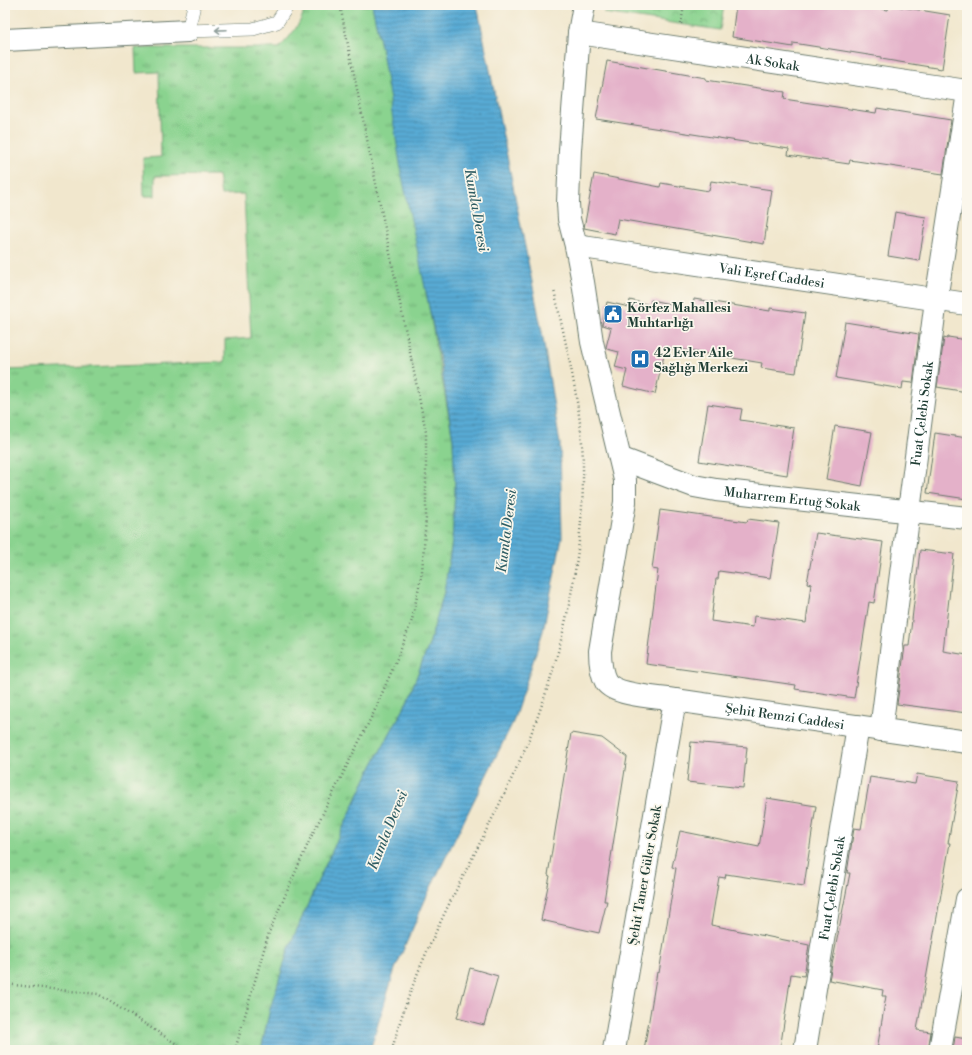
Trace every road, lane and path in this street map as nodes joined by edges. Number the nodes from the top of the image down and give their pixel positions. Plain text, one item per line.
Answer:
1 (194, 5) edge
2 (288, 5) edge
3 (340, 5) edge
4 (584, 5) edge
5 (188, 31) junction
6 (579, 33) junction
7 (5, 40) edge
8 (967, 91) edge
9 (967, 99) edge
10 (576, 246) junction
11 (554, 290) dead end
12 (936, 300) junction
13 (967, 304) edge
14 (622, 460) junction
15 (908, 511) junction
16 (967, 518) edge
17 (674, 700) junction
18 (858, 726) junction
19 (881, 730) junction
20 (967, 742) edge
21 (967, 899) edge
22 (5, 984) edge
23 (186, 1050) edge
24 (235, 1050) edge
25 (392, 1050) edge
26 (614, 1050) edge
27 (805, 1050) edge
28 (940, 1050) edge

1 - 5 lane
2 -> 5 lane
3 - 24 path
4 - 6 street
5 - 7 street
6 - 8 street, Ak Sokak
6 - 10 street
9 - 12 street, Fuat Çelebi Sokak
10 - 12 street, Vali Eşref Caddesi
10 - 14 street
11 - 25 path
12 - 13 street, Vali Eşref Caddesi
12 - 15 street, Fuat Çelebi Sokak
14 - 15 street, Muharrem Ertuğ Sokak
14 - 17 street, Şehit Remzi Caddesi
15 - 16 street, Muharrem Ertuğ Sokak
15 - 19 street, Fuat Çelebi Sokak
17 - 18 street, Şehit Remzi Caddesi
17 - 26 street, Şehit Taner Güler Sokak
18 - 19 street, Şehit Remzi Caddesi
18 - 27 street, Fuat Çelebi Sokak
19 - 20 street, Şehit Remzi Caddesi
21 - 28 street
22 - 23 path

